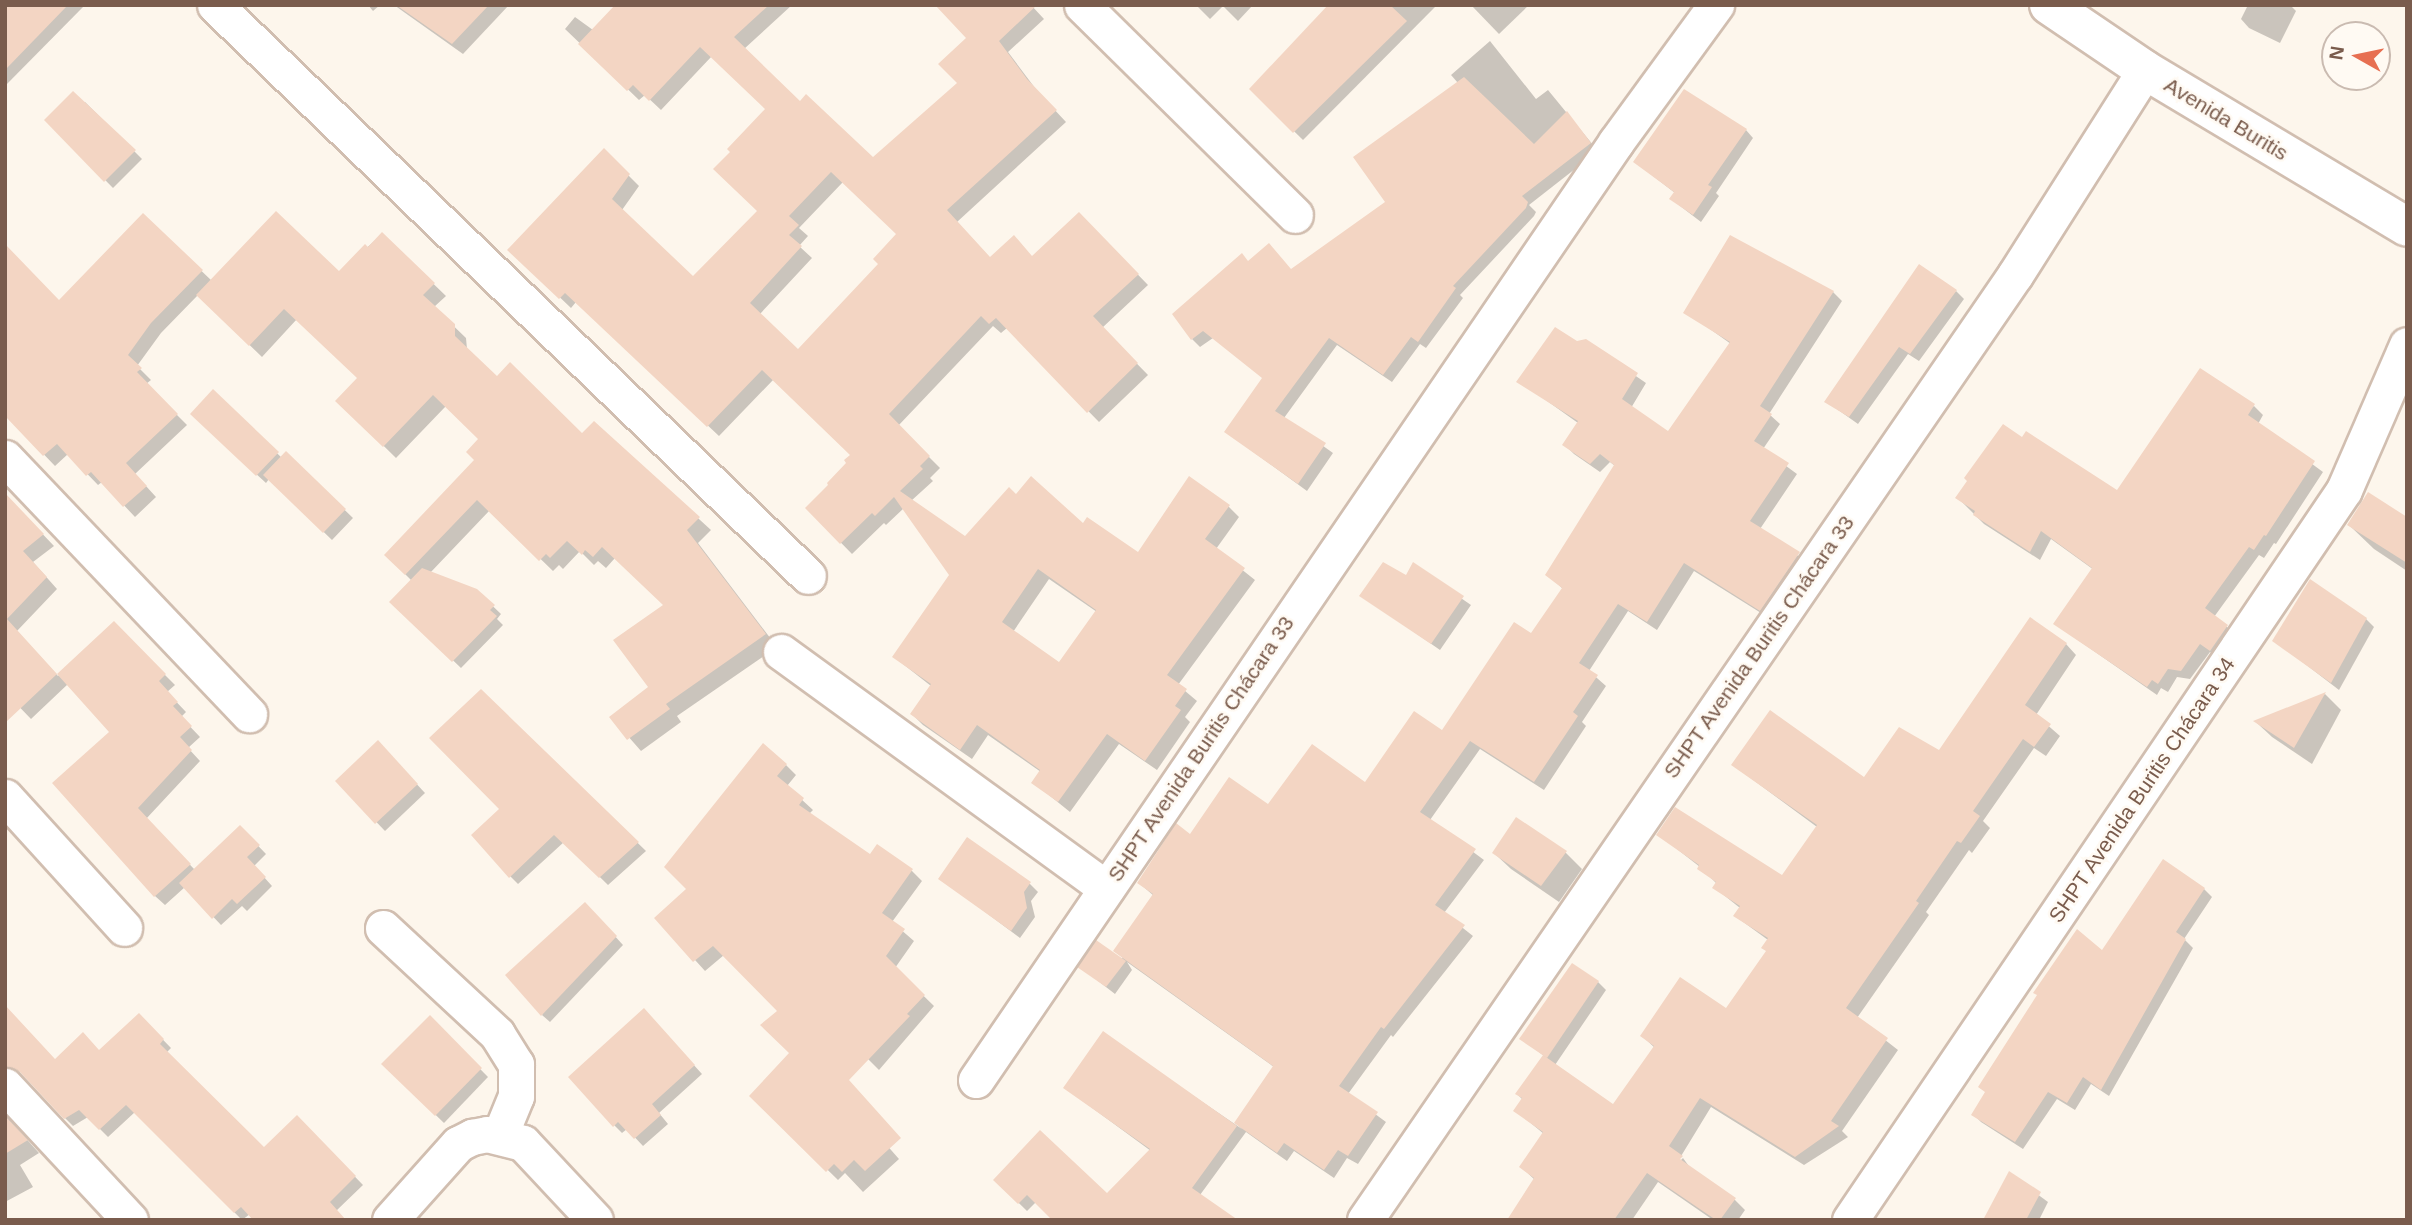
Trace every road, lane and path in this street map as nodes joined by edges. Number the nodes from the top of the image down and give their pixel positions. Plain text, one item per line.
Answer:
1 (215, 5) edge
2 (1082, 5) edge
3 (1716, 5) edge
4 (2049, 5) edge
5 (2145, 70) junction
6 (1295, 215) dead end
7 (2407, 227) edge
8 (2407, 345) edge
9 (5, 458) edge
10 (808, 576) dead end
11 (781, 652) dead end
12 (249, 714) dead end
13 (5, 797) edge
14 (1106, 888) junction
15 (124, 928) dead end
16 (383, 928) dead end
17 (976, 1080) dead end
18 (5, 1086) edge
19 (500, 1135) junction
20 (130, 1220) edge
21 (390, 1220) edge
22 (595, 1220) edge
23 (1365, 1220) edge
24 (1850, 1220) edge

1 - 10 street
2 - 6 street
3 - 14 street, SHPT Avenida Buritis Chácara 33
4 - 5 street, Avenida Buritis
5 - 7 street, Avenida Buritis
5 - 23 street, SHPT Avenida Buritis Chácara 33
8 - 24 street, SHPT Avenida Buritis Chácara 34
9 - 12 street
11 - 14 street
13 - 15 street
14 - 17 street, SHPT Avenida Buritis Chácara 33
16 - 19 street
18 - 20 street
19 - 21 street
19 - 22 street

